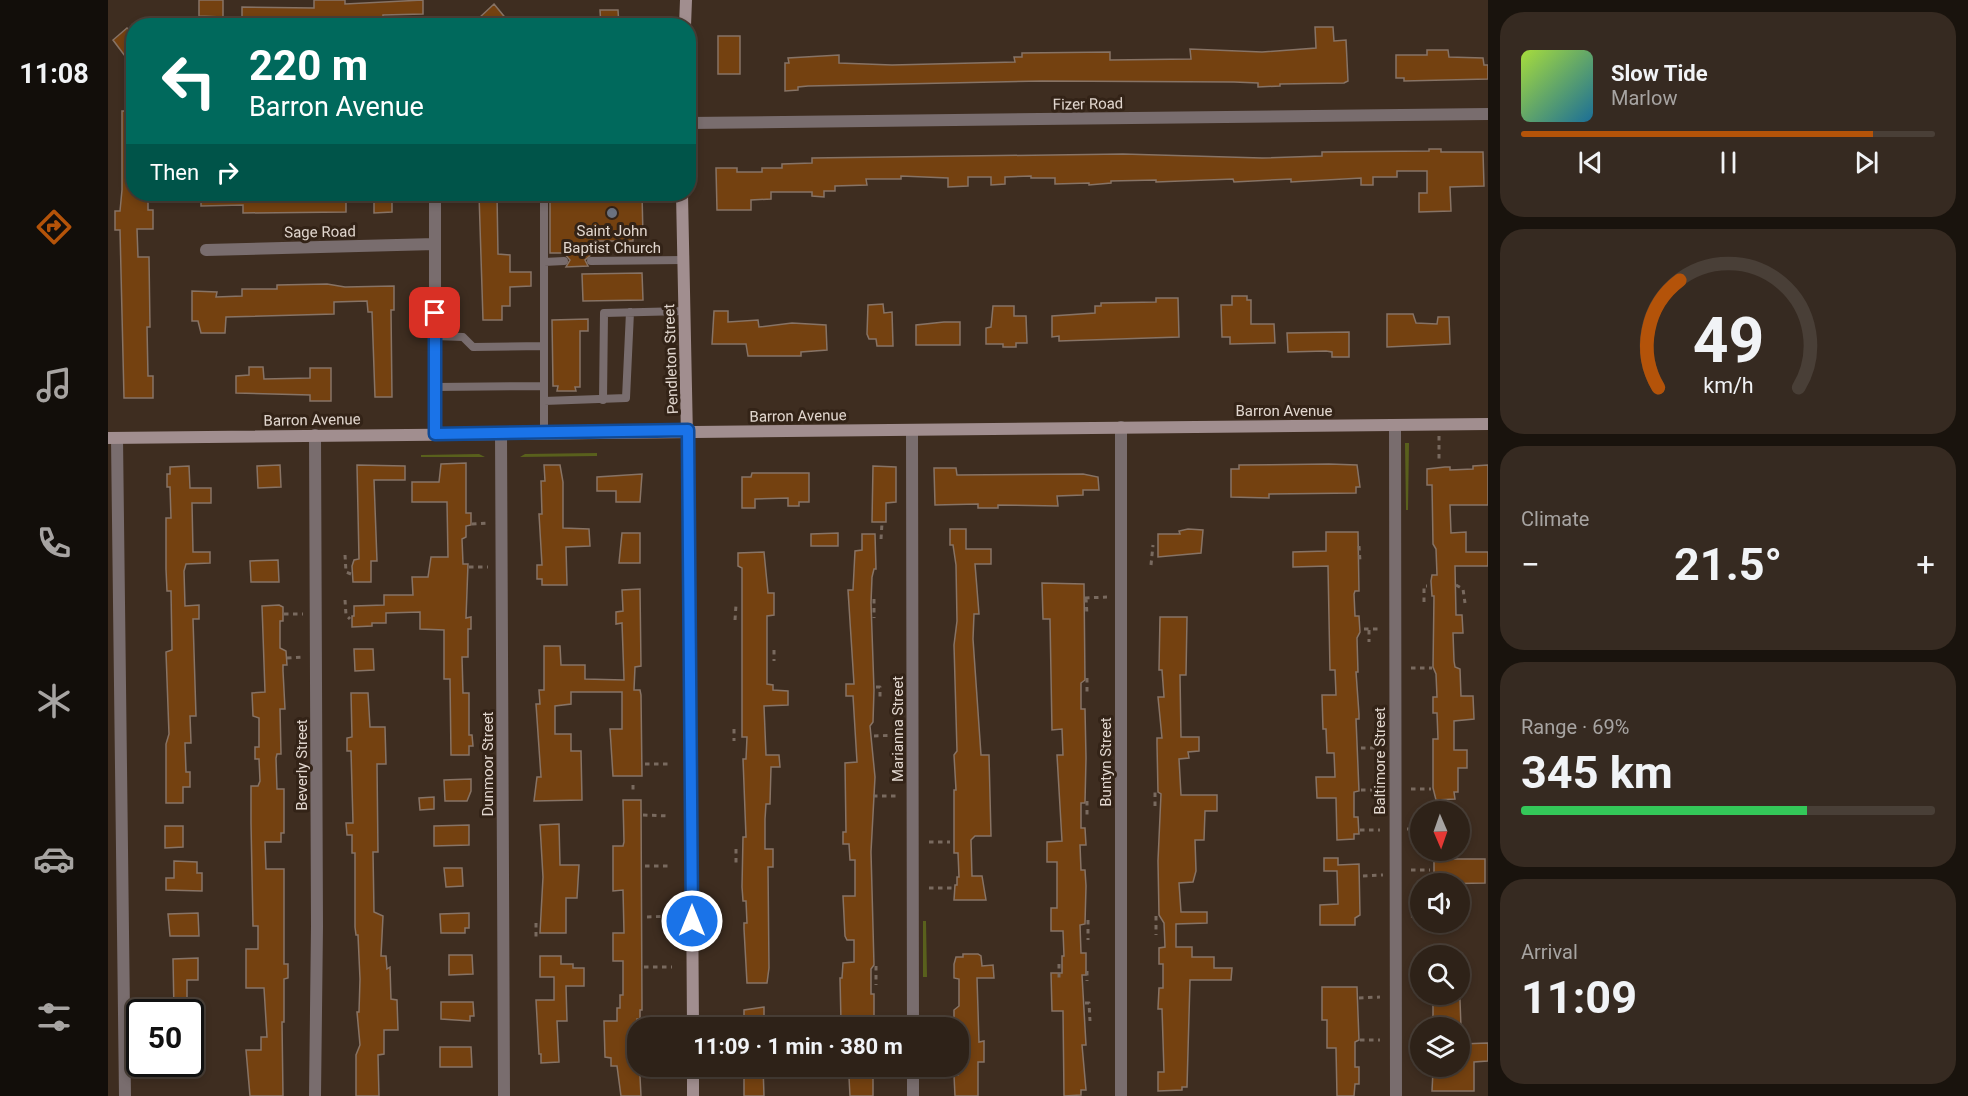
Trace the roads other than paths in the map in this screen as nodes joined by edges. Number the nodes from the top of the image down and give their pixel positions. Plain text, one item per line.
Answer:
1 (686, 0) edge
2 (685, 18) edge
3 (1488, 114) edge
4 (696, 123) edge
5 (435, 201) edge
6 (544, 201) edge
7 (682, 201) edge
8 (435, 244) junction
9 (206, 250) dead end
10 (683, 260) junction
11 (564, 261) dead end
12 (591, 261) dead end
13 (544, 262) junction
14 (684, 311) junction
15 (630, 312) junction
16 (435, 336) junction
17 (544, 346) junction
18 (544, 386) junction
19 (435, 387) junction
20 (603, 400) junction
21 (544, 401) junction
22 (1488, 424) edge
23 (1395, 425) junction
24 (1121, 428) junction
25 (688, 430) junction
26 (912, 430) junction
27 (544, 432) junction
28 (501, 433) junction
29 (435, 434) junction
30 (315, 435) junction
31 (113, 438) edge
32 (693, 1017) edge
33 (913, 1017) edge
34 (693, 1077) edge
35 (913, 1077) edge
36 (125, 1096) edge
37 (315, 1096) edge
38 (504, 1096) edge
39 (693, 1096) edge
40 (914, 1096) edge
41 (1121, 1096) edge
42 (1396, 1096) edge

1 - 2 main road
3 - 4 street, Fizer Road
5 - 8 street
6 - 13 lane
7 - 10 main road, Pendleton Street
8 - 9 street, Sage Road
8 - 16 street
10 - 12 lane
10 - 14 main road, Pendleton Street
11 - 13 lane
13 - 17 lane
14 - 15 lane
14 - 25 main road, Pendleton Street
15 - 20 lane
15 - 20 lane
16 - 17 lane
16 - 19 street
17 - 18 lane
18 - 19 lane
18 - 21 lane
19 - 29 street
20 - 21 lane
21 - 27 lane
22 - 23 main road, Barron Avenue
23 - 24 main road, Barron Avenue
23 - 42 street, Baltimore Street
24 - 26 main road, Barron Avenue
24 - 41 street, Buntyn Street
25 - 26 main road, Barron Avenue
25 - 27 main road, Barron Avenue
25 - 32 main road, Pendleton Street
26 - 33 street, Marianna Street
27 - 28 main road, Barron Avenue
28 - 29 main road, Barron Avenue
28 - 38 street, Dunmoor Street
29 - 30 main road, Barron Avenue
30 - 31 main road, Barron Avenue
30 - 37 street, Beverly Street
31 - 36 street
34 - 39 main road
35 - 40 street

